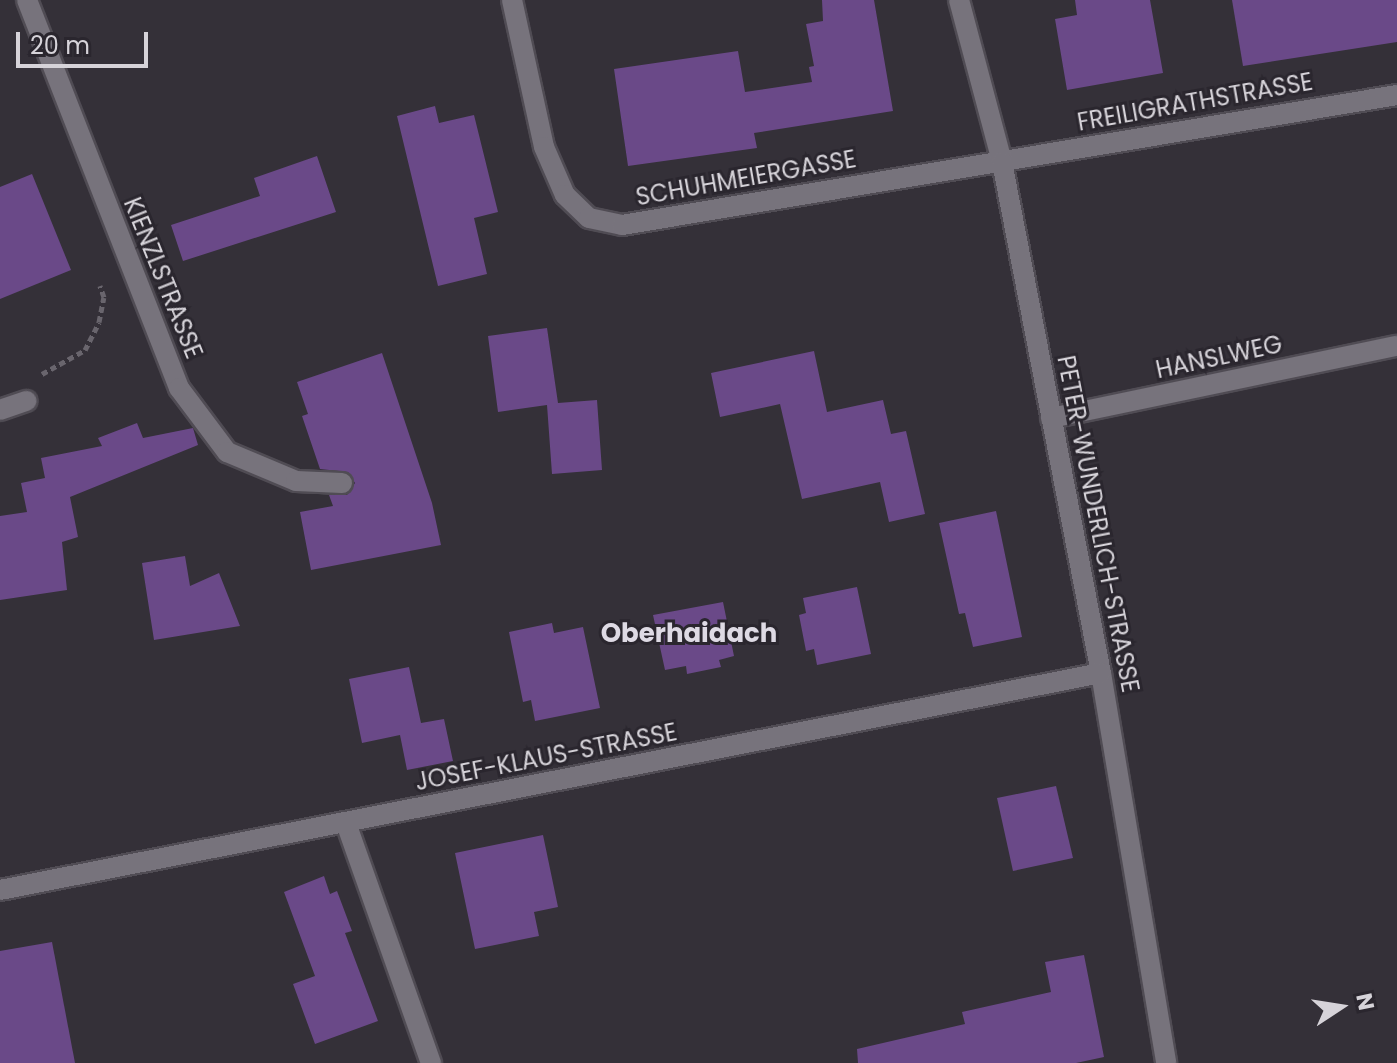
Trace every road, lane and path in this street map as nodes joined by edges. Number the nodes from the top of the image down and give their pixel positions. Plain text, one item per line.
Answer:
1 (27, 0) edge
2 (512, 0) edge
3 (959, 0) edge
4 (1397, 95) edge
5 (1002, 162) junction
6 (99, 282) dead end
7 (1397, 346) edge
8 (26, 401) joint
9 (0, 410) edge
10 (1051, 418) junction
11 (342, 483) dead end
12 (1101, 673) junction
13 (346, 823) junction
14 (0, 890) edge
15 (431, 1063) edge
16 (1166, 1063) edge

1 - 11 street, KIENZLSTRASSE
2 - 5 street, SCHUHMEIERGASSE
3 - 5 street, PETER-WUNDERLICH-STRASSE
4 - 5 street, FREILIGRATHSTRASSE
5 - 10 street, PETER-WUNDERLICH-STRASSE
6 - 8 path
7 - 10 street, HANSLWEG
8 - 9 street
10 - 12 street, PETER-WUNDERLICH-STRASSE
12 - 13 street, JOSEF-KLAUS-STRASSE
12 - 16 street, PETER-WUNDERLICH-STRASSE
13 - 14 street, JOSEF-KLAUS-STRASSE
13 - 15 street

